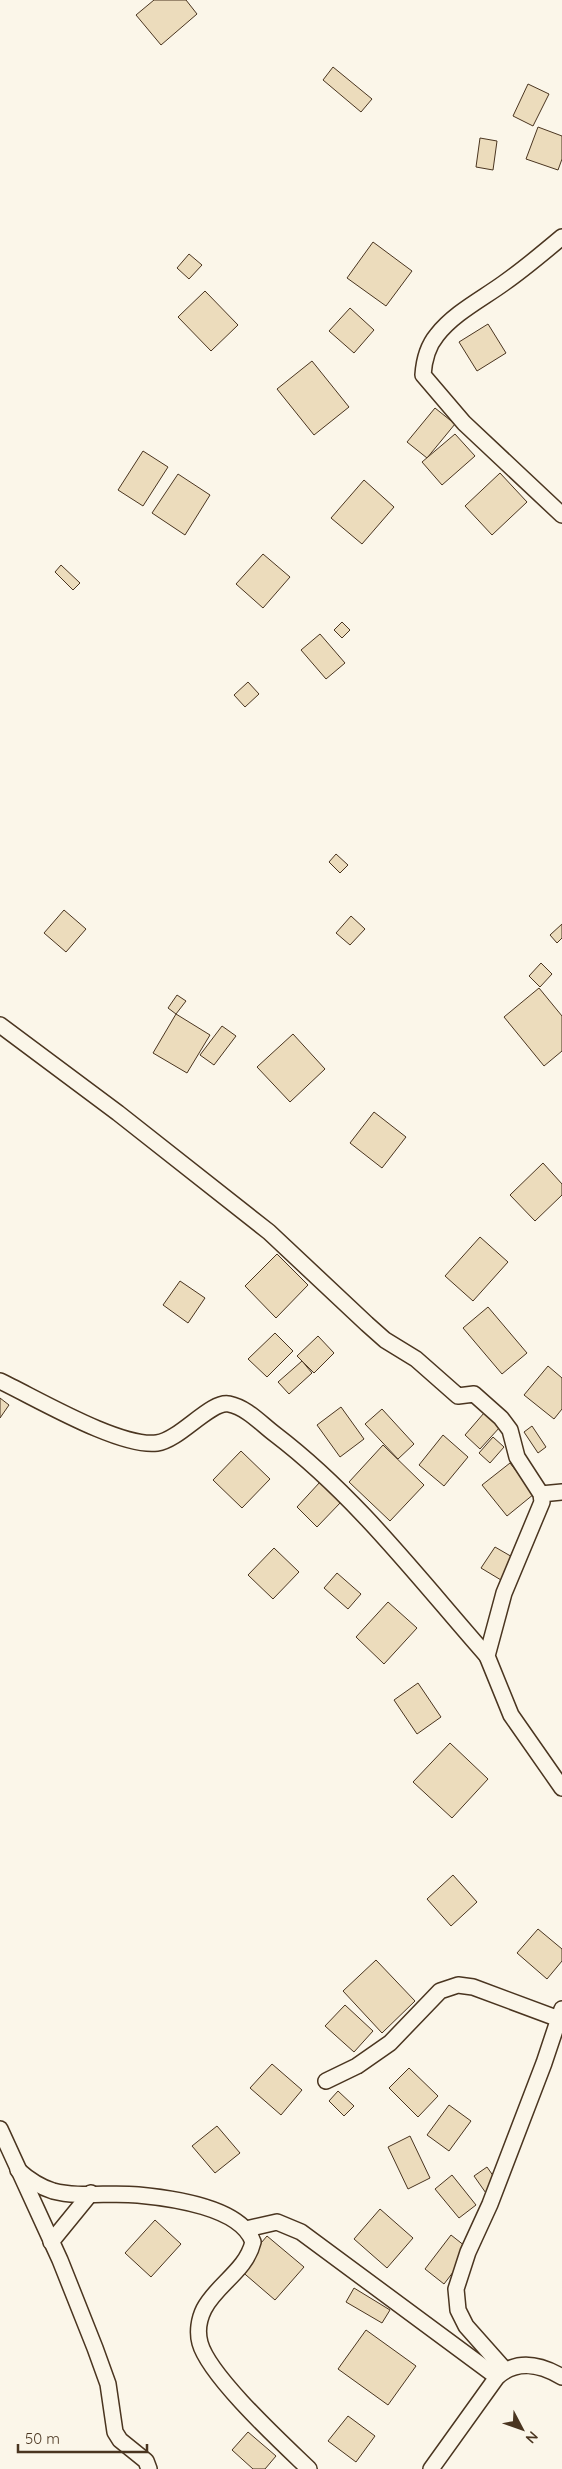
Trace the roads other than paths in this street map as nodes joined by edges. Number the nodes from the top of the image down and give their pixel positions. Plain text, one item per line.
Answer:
1 (562, 237) edge
2 (562, 515) edge
3 (0, 1025) edge
4 (0, 1381) edge
5 (562, 1492) edge
6 (540, 1494) junction
7 (487, 1656) junction
8 (562, 1788) edge
9 (560, 2014) edge
10 (326, 2080) dead end
11 (0, 2128) edge
12 (18, 2170) junction
13 (91, 2193) junction
14 (246, 2229) junction
15 (51, 2242) junction
16 (501, 2374) junction
17 (562, 2377) edge
18 (150, 2469) edge
19 (309, 2469) edge
20 (431, 2469) edge

1 - 2 street
3 - 6 street
4 - 7 street
5 - 6 street
6 - 7 street
7 - 8 street
9 - 10 street
9 - 16 street
11 - 12 street
12 - 13 street
12 - 15 street
13 - 14 street
13 - 15 street
14 - 16 street
14 - 19 street
15 - 18 street
16 - 17 street
16 - 20 street

